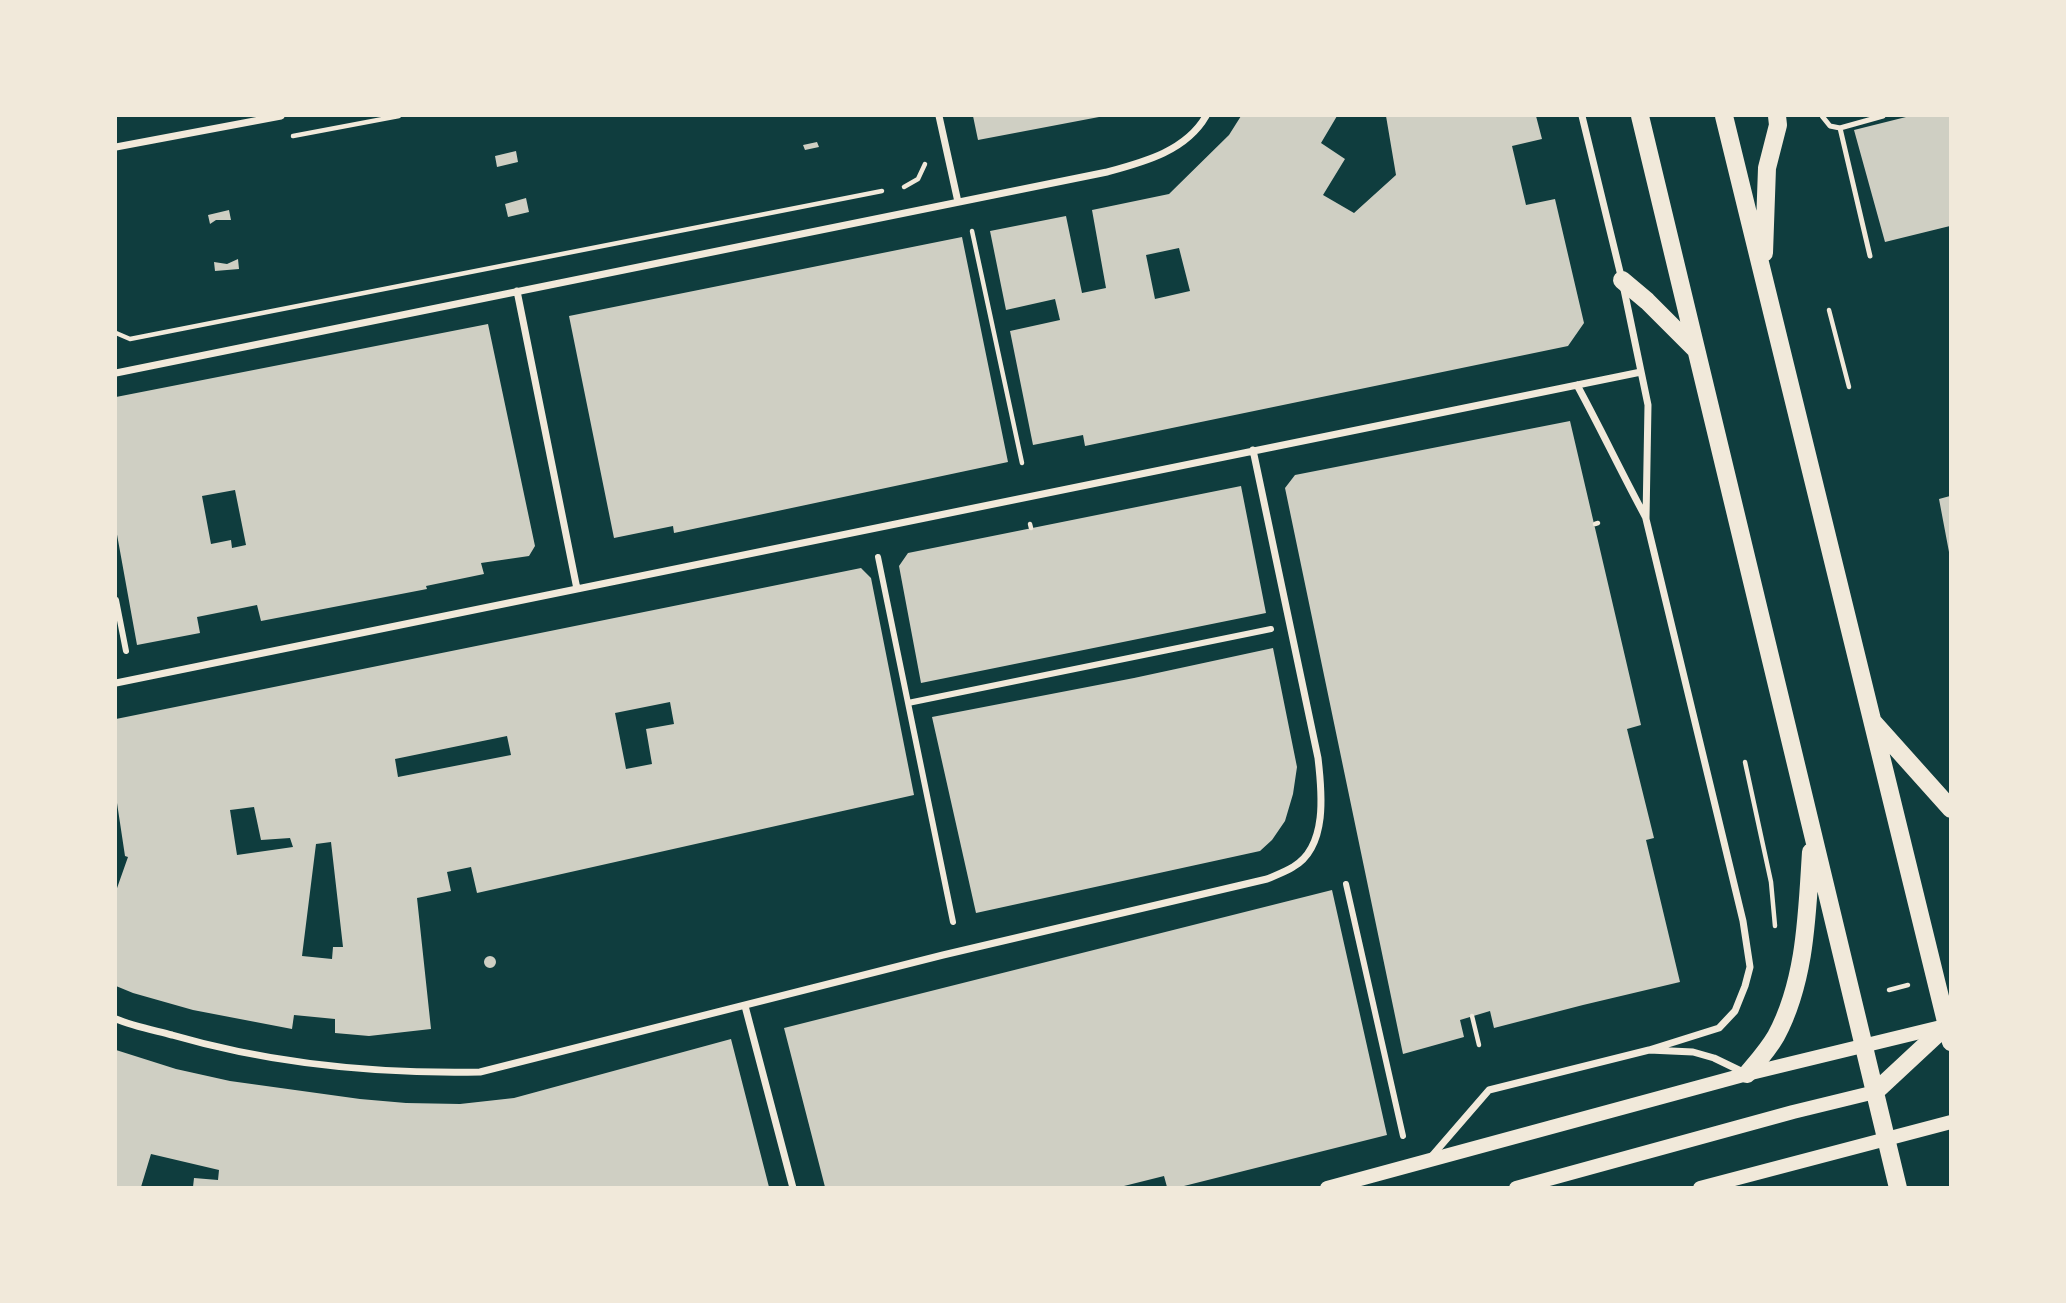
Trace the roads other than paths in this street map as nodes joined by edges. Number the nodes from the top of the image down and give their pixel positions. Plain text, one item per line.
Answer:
1 (281, 116) edge
2 (939, 116) edge
3 (1206, 116) edge
4 (1582, 116) edge
5 (1640, 116) edge
6 (1724, 116) edge
7 (1777, 116) edge
8 (1883, 116) edge
9 (1823, 118) edge
10 (1840, 128) junction
11 (116, 147) edge
12 (958, 202) junction
13 (1870, 256) dead end
14 (1763, 274) junction
15 (1622, 281) junction
16 (517, 291) junction
17 (1696, 350) junction
18 (1641, 372) junction
19 (116, 373) edge
20 (1577, 385) junction
21 (1253, 450) junction
22 (1646, 519) junction
23 (878, 557) dead end
24 (577, 589) junction
25 (116, 600) edge
26 (1271, 629) dead end
27 (126, 651) dead end
28 (116, 683) edge
29 (908, 703) junction
30 (1872, 722) junction
31 (1951, 809) edge
32 (1813, 835) junction
33 (1346, 884) dead end
34 (953, 922) dead end
35 (745, 1006) junction
36 (116, 1018) edge
37 (1949, 1031) edge
38 (1864, 1045) junction
39 (1649, 1050) junction
40 (1747, 1074) junction
41 (1875, 1092) junction
42 (1951, 1122) edge
43 (1403, 1136) dead end
44 (1886, 1138) junction
45 (1428, 1160) junction
46 (793, 1188) edge
47 (1327, 1188) edge
48 (1516, 1188) edge
49 (1700, 1188) edge
50 (1898, 1188) edge

1 - 11 street
2 - 12 street
3 - 12 street
4 - 15 street
5 - 17 main road
6 - 14 main road
7 - 14 main road
8 - 10 lane
9 - 10 lane
10 - 13 lane
12 - 16 street
14 - 30 main road
15 - 17 main road
15 - 18 street
16 - 19 street
16 - 24 street
17 - 32 main road
18 - 20 street
18 - 22 street
20 - 21 street
20 - 22 street
21 - 24 street
21 - 35 street
22 - 39 street
23 - 29 street
24 - 28 street
25 - 27 street
26 - 29 street
29 - 34 street
30 - 31 main road
30 - 37 main road
32 - 38 main road
32 - 40 main road
33 - 43 street
35 - 36 street
35 - 46 street
37 - 38 main road
37 - 41 main road
38 - 40 main road
38 - 41 main road
39 - 40 street
39 - 45 street
40 - 45 main road
41 - 44 main road
41 - 48 main road
42 - 44 main road
44 - 49 main road
44 - 50 main road
45 - 47 main road

